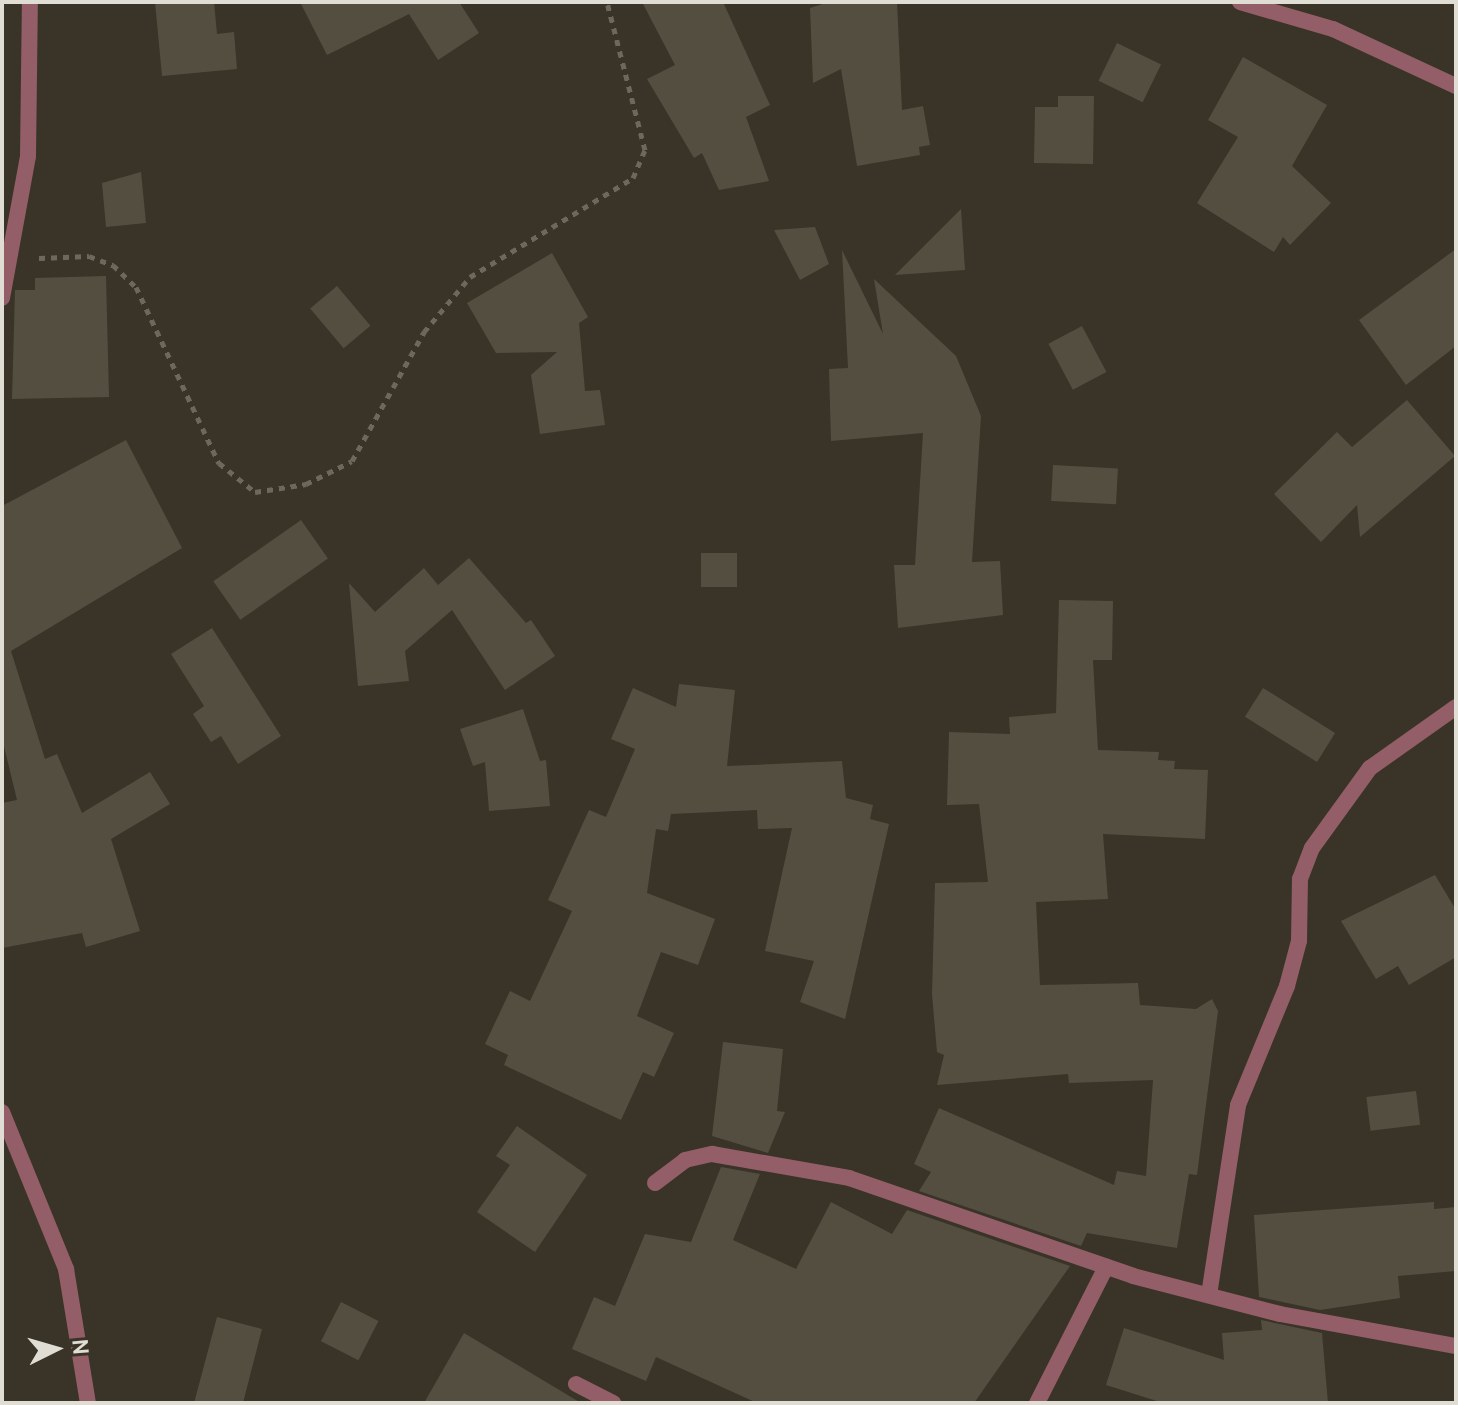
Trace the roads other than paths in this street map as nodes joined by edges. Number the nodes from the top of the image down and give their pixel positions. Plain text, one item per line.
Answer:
1 (30, 2) edge
2 (1240, 2) edge
3 (1456, 86) edge
4 (2, 298) edge
5 (1456, 707) edge
6 (2, 1112) edge
7 (655, 1183) dead end
8 (1106, 1267) junction
9 (1209, 1295) junction
10 (1456, 1346) edge
11 (576, 1384) dead end
12 (88, 1403) edge
13 (613, 1403) edge
14 (1037, 1403) edge

1 - 4 street
2 - 3 street
5 - 9 street
6 - 12 street
7 - 8 street
8 - 9 street
8 - 14 street
9 - 10 street
11 - 13 street

